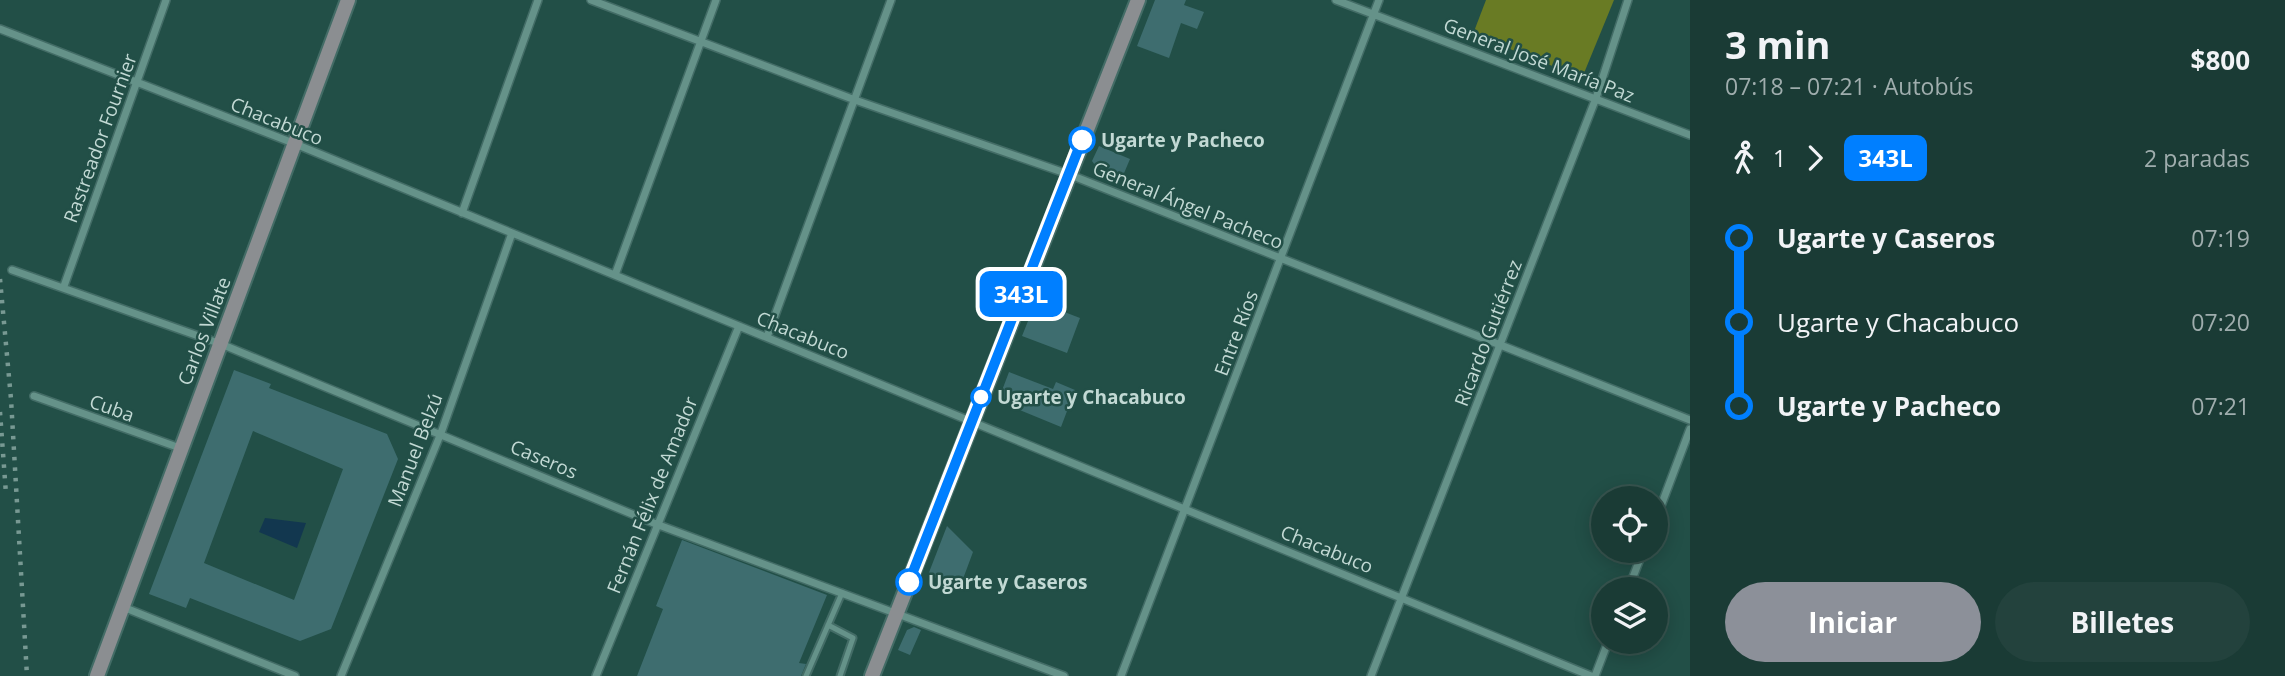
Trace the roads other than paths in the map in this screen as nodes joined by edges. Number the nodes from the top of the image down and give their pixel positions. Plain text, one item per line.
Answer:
1 (166, 0) edge
2 (348, 0) edge
3 (538, 0) edge
4 (591, 0) edge
5 (716, 0) edge
6 (891, 0) edge
7 (1138, 0) edge
8 (1336, 0) edge
9 (1379, 0) edge
10 (1628, 0) edge
11 (1374, 14) junction
12 (0, 29) edge
13 (701, 42) junction
14 (136, 83) junction
15 (1596, 98) junction
16 (855, 100) junction
17 (1690, 135) edge
18 (293, 143) junction
19 (1068, 174) junction
20 (462, 213) junction
21 (512, 233) junction
22 (1281, 259) junction
23 (12, 270) dead end
24 (615, 275) junction
25 (64, 286) junction
26 (739, 326) junction
27 (767, 337) junction
28 (221, 344) junction
29 (1500, 346) junction
30 (34, 396) dead end
31 (1690, 420) edge
32 (972, 421) junction
33 (1690, 429) edge
34 (441, 433) junction
35 (180, 448) junction
36 (1668, 487) edge
37 (1186, 509) junction
38 (656, 524) junction
39 (842, 593) junction
40 (1402, 597) junction
41 (123, 607) junction
42 (896, 612) junction
43 (828, 625) junction
44 (1603, 654) edge
45 (97, 676) edge
46 (295, 676) edge
47 (341, 676) edge
48 (596, 676) edge
49 (806, 676) edge
50 (840, 676) edge
51 (872, 676) edge
52 (1064, 676) edge
53 (1121, 676) edge
54 (1371, 676) edge
55 (1593, 676) edge

1 - 14 street, Rastreador Fournier
2 - 18 street, Carlos Villate
3 - 20 street
4 - 13 street, General Ángel Pacheco
5 - 13 street
6 - 16 street
7 - 19 street
8 - 11 street, General José María Paz
9 - 11 street, Entre Ríos
10 - 15 street, Ricardo Gutiérrez
11 - 15 street, General José María Paz
11 - 22 street, Entre Ríos
12 - 14 street, Chacabuco
13 - 16 street, General Ángel Pacheco
13 - 24 street
14 - 18 street, Chacabuco
14 - 25 street, Rastreador Fournier
15 - 17 street, General José María Paz
15 - 29 street, Ricardo Gutiérrez
16 - 19 street, General Ángel Pacheco
16 - 27 street
18 - 20 street, Chacabuco
18 - 28 street, Carlos Villate
19 - 22 street, General Ángel Pacheco
19 - 32 street
20 - 21 street, Chacabuco
21 - 24 street, Chacabuco
21 - 34 street, Manuel Belzú
22 - 29 street, General Ángel Pacheco
22 - 37 street, Entre Ríos
23 - 25 street, Caseros
24 - 26 street, Chacabuco
25 - 28 street, Caseros
26 - 27 street, Chacabuco
26 - 38 street, Fernán Félix de Amador
27 - 32 street, Chacabuco
28 - 34 street, Caseros
28 - 35 street, Carlos Villate
29 - 31 street, General Ángel Pacheco
29 - 40 street, Ricardo Gutiérrez
30 - 35 street, Cuba
32 - 37 street, Chacabuco
32 - 42 street
33 - 36 street
34 - 38 street, Caseros
34 - 47 street, Manuel Belzú
35 - 41 street, Carlos Villate
37 - 40 street, Chacabuco
37 - 53 street, Entre Ríos
38 - 39 street, Caseros
38 - 48 street, Fernán Félix de Amador
39 - 42 street, Caseros
39 - 43 lane
40 - 54 street, Ricardo Gutiérrez
40 - 55 street, Chacabuco
41 - 45 street, Carlos Villate
41 - 46 street
42 - 51 street
42 - 52 street, Caseros
43 - 49 lane
43 - 50 lane
44 - 55 street

